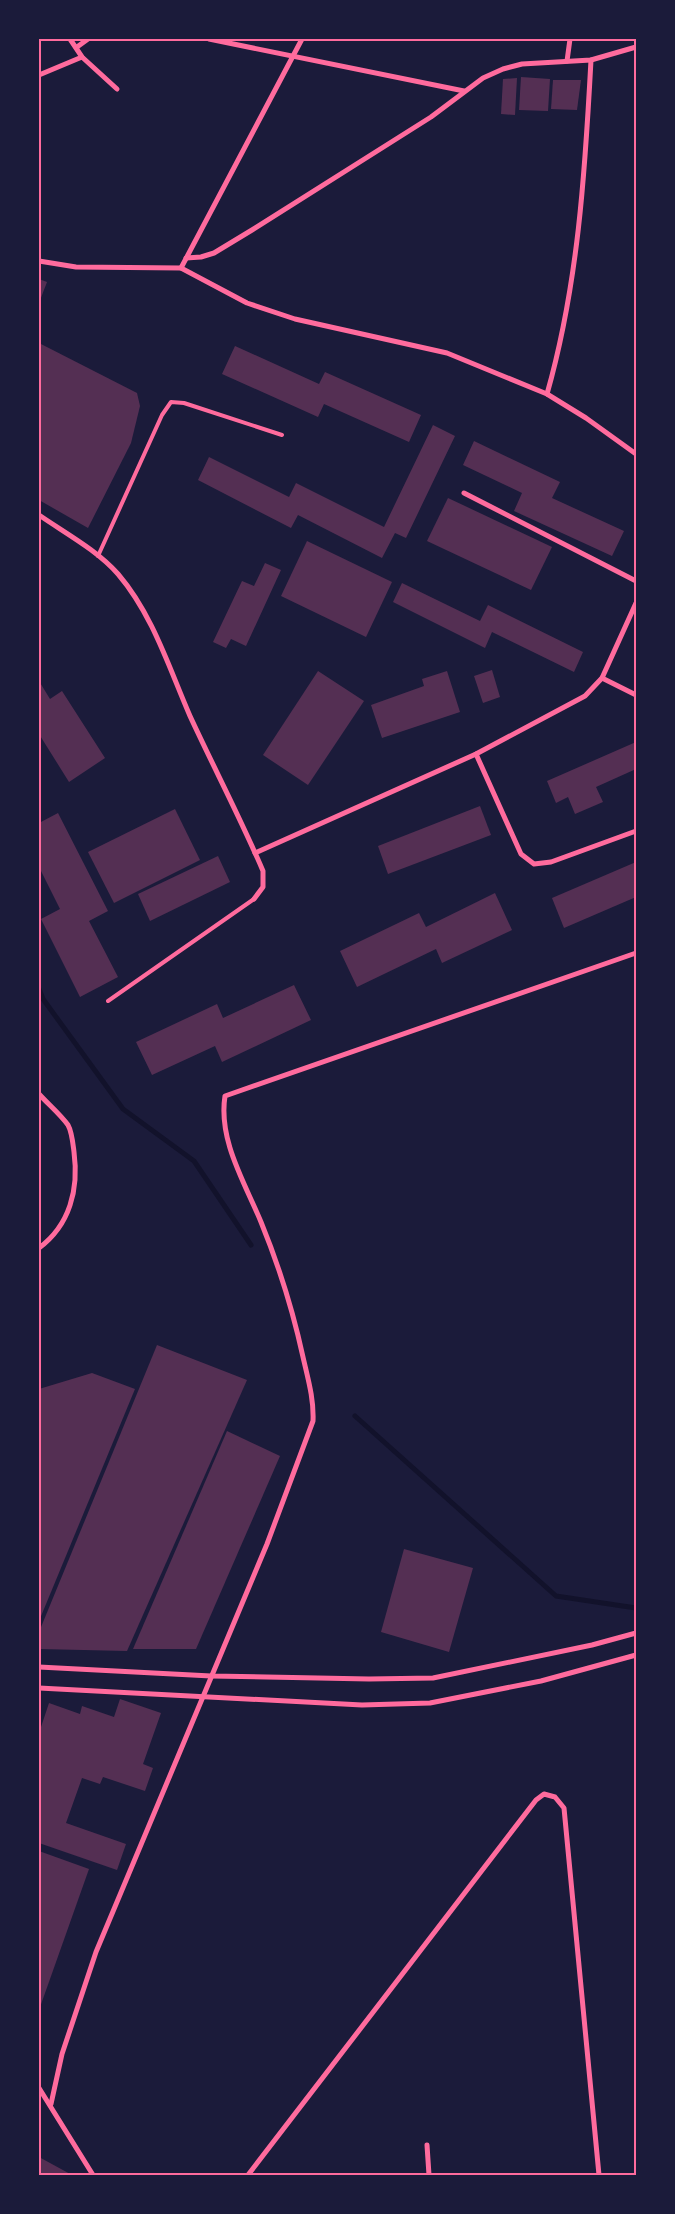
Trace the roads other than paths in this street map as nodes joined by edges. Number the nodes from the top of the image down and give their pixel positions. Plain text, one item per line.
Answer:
1 (70, 39) edge
2 (88, 39) edge
3 (209, 39) edge
4 (302, 39) edge
5 (570, 39) edge
6 (77, 46) junction
7 (636, 47) edge
8 (294, 55) junction
9 (82, 57) junction
10 (591, 60) junction
11 (566, 61) junction
12 (39, 76) edge
13 (117, 89) dead end
14 (464, 91) junction
15 (186, 258) junction
16 (39, 262) edge
17 (181, 268) junction
18 (547, 394) junction
19 (282, 435) dead end
20 (636, 454) edge
21 (464, 493) dead end
22 (39, 515) edge
23 (98, 556) junction
24 (636, 581) edge
25 (636, 603) edge
26 (602, 678) junction
27 (636, 695) edge
28 (476, 754) junction
29 (636, 832) edge
30 (255, 853) junction
31 (254, 899) joint
32 (636, 953) edge
33 (108, 1001) dead end
34 (39, 1094) edge
35 (39, 1248) edge
36 (636, 1633) edge
37 (636, 1655) edge
38 (39, 1667) edge
39 (211, 1676) junction
40 (39, 1688) edge
41 (202, 1698) junction
42 (39, 2088) edge
43 (51, 2104) junction
44 (427, 2145) dead end
45 (93, 2175) edge
46 (248, 2175) edge
47 (430, 2175) edge
48 (599, 2175) edge

1 - 6 street
2 - 6 street
3 - 8 street
4 - 8 street
5 - 11 street
6 - 9 street
7 - 10 street
8 - 14 street
8 - 15 street
9 - 12 street
9 - 13 street
10 - 11 street
10 - 18 street
11 - 14 street
14 - 15 street
15 - 17 street
16 - 17 street
17 - 18 street
18 - 20 street
19 - 23 lane
21 - 24 street
22 - 23 street
23 - 30 street
25 - 26 street
26 - 27 street
26 - 28 street
28 - 29 street
28 - 30 street
30 - 31 street
31 - 33 lane
32 - 39 street
34 - 35 street
36 - 39 street
37 - 41 street
38 - 39 street
39 - 41 street
40 - 41 street
41 - 43 street
42 - 43 street
43 - 45 street
44 - 47 street
46 - 48 street

